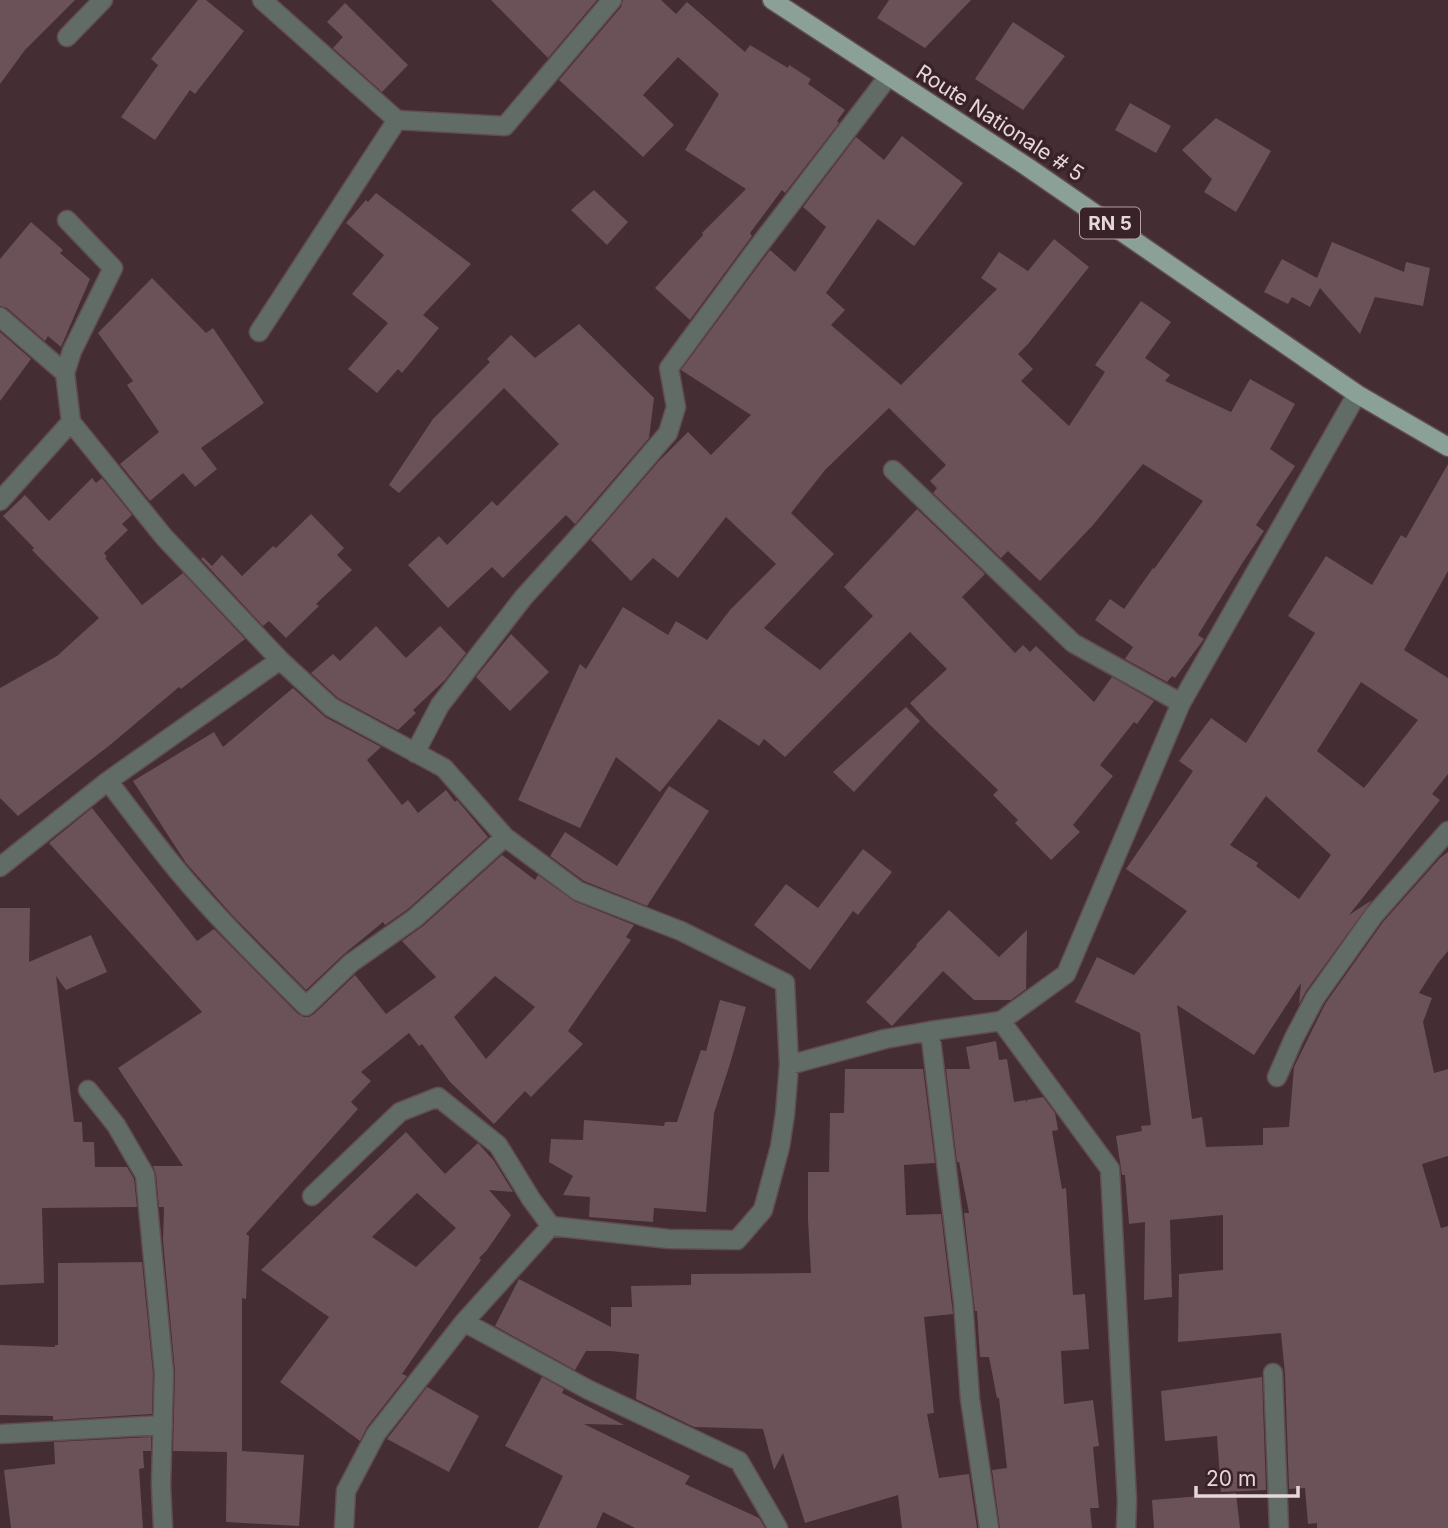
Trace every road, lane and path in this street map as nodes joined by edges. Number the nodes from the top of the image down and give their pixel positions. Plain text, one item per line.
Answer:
1 (103, 0) edge
2 (262, 0) edge
3 (612, 0) edge
4 (772, 0) edge
5 (67, 37) dead end
6 (888, 77) junction
7 (397, 120) junction
8 (67, 220) dead end
9 (0, 317) edge
10 (259, 332) dead end
11 (65, 373) junction
12 (1357, 394) junction
13 (71, 422) junction
14 (1448, 447) edge
15 (893, 470) dead end
16 (0, 501) edge
17 (280, 660) junction
18 (1181, 703) junction
19 (415, 753) junction
20 (108, 781) junction
21 (1448, 831) edge
22 (505, 837) junction
23 (0, 867) edge
24 (1001, 1021) junction
25 (930, 1031) junction
26 (789, 1065) junction
27 (1277, 1077) dead end
28 (88, 1090) dead end
29 (312, 1196) dead end
30 (551, 1226) junction
31 (464, 1322) junction
32 (1273, 1373) dead end
33 (163, 1425) junction
34 (0, 1434) edge
35 (163, 1528) edge
36 (344, 1528) edge
37 (778, 1528) edge
38 (989, 1528) edge
39 (1126, 1528) edge
40 (1279, 1528) edge

1 - 5 street
2 - 7 street
3 - 7 street
4 - 6 main road, Route Nationale # 5 / RN 5
6 - 12 main road, Route Nationale # 5 / RN 5
6 - 19 street
7 - 10 street
8 - 11 street
9 - 11 street
11 - 13 street
12 - 14 main road, Route Nationale # 5 / RN 5
12 - 18 street
13 - 16 street
13 - 17 street
15 - 18 street
17 - 19 street
17 - 20 street
18 - 24 street
19 - 22 street
20 - 22 street
20 - 23 street
21 - 27 street
22 - 26 street
24 - 25 street
24 - 39 street
25 - 26 street
25 - 38 street
26 - 30 street
28 - 33 street
29 - 30 street
30 - 31 street
31 - 36 street
31 - 37 street
32 - 40 street
33 - 34 street
33 - 35 street

